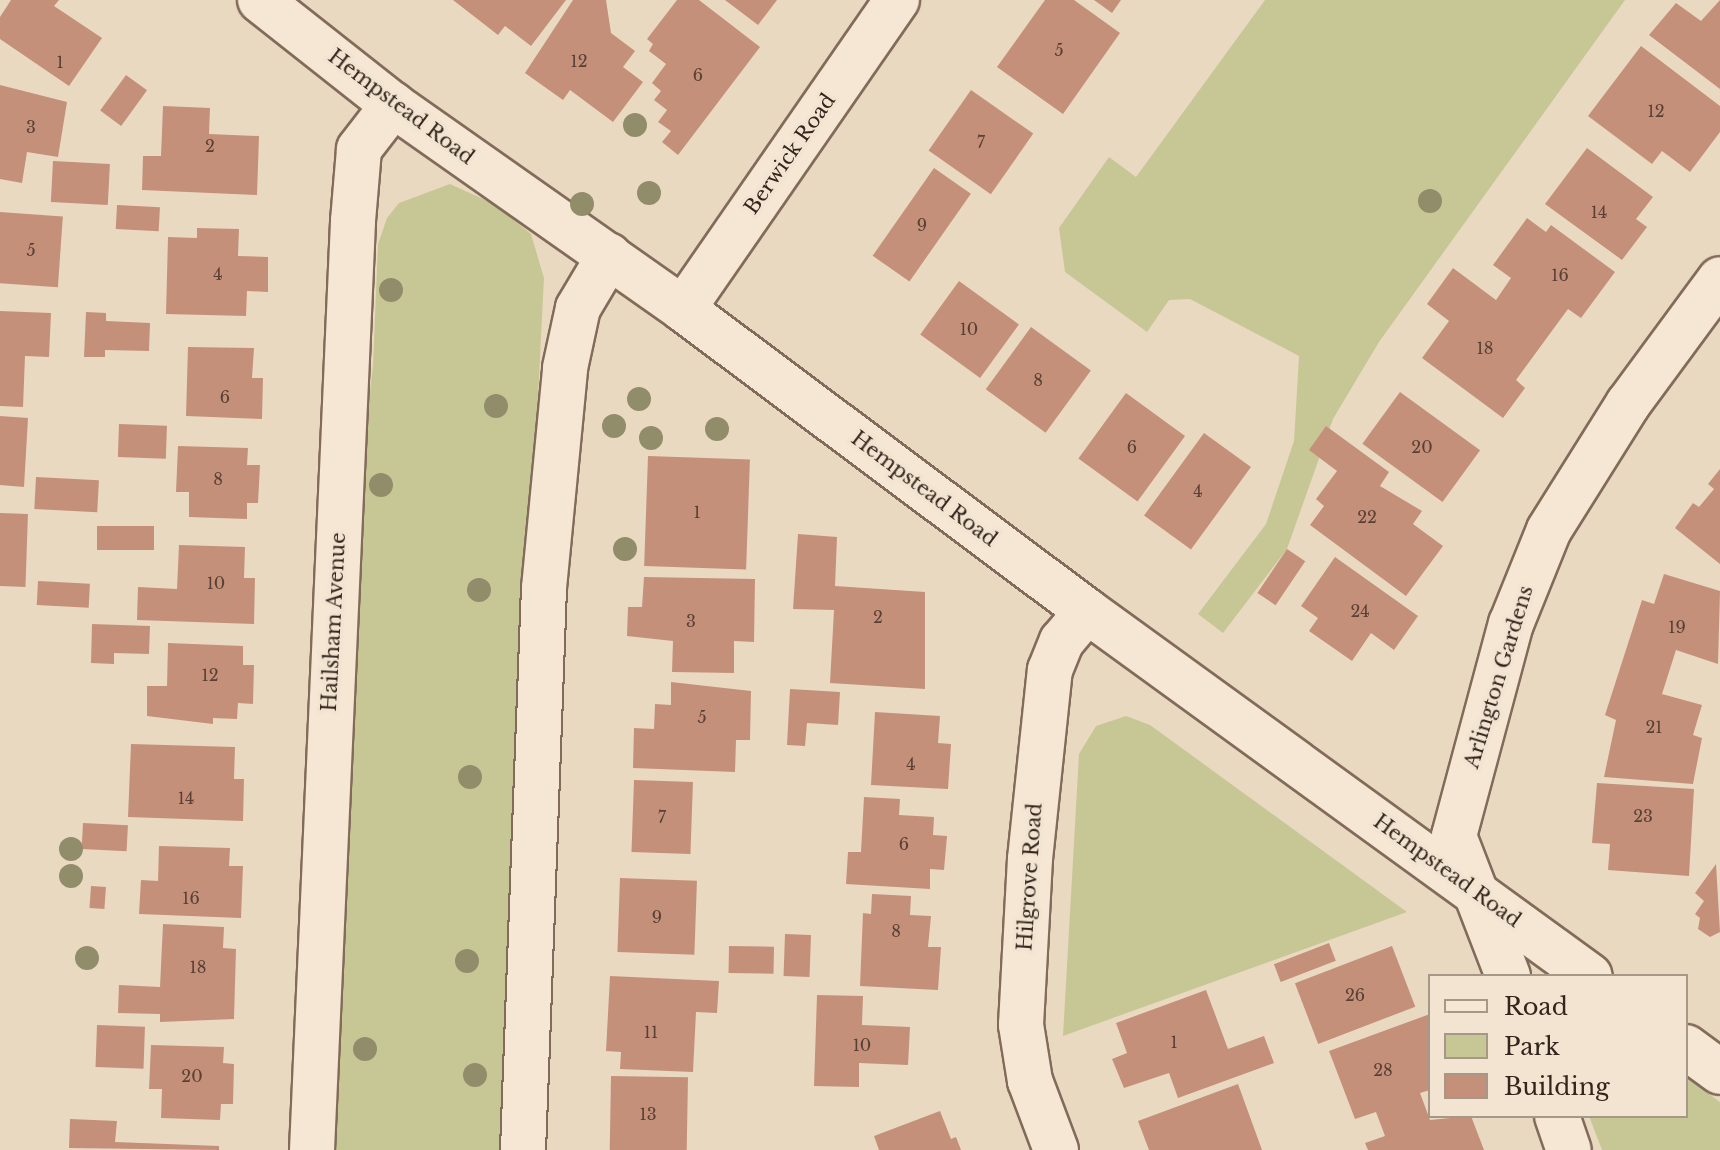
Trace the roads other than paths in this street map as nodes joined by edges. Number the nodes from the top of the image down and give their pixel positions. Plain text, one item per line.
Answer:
1 (260, 0) edge
2 (897, 0) edge
3 (393, 105) junction
4 (609, 256) junction
5 (1720, 279) edge
6 (683, 309) junction
7 (1087, 611) junction
8 (1478, 893) junction
9 (1507, 974) edge
10 (1587, 974) edge
11 (1688, 1048) edge
12 (1720, 1072) edge
13 (1558, 1118) edge
14 (312, 1150) edge
15 (523, 1150) edge
16 (1056, 1150) edge
17 (1569, 1150) edge

1 - 3 street, Hempstead Road
2 - 6 street, Berwick Road
3 - 4 street, Hempstead Road
3 - 14 street, Hailsham Avenue
4 - 6 street, Hempstead Road
4 - 15 street
5 - 8 street, Arlington Gardens
6 - 7 street, Hempstead Road
7 - 8 street, Hempstead Road
7 - 16 street, Hilgrove Road
8 - 9 street, Arlington Gardens
8 - 10 street, Hempstead Road
11 - 12 street
13 - 17 street

